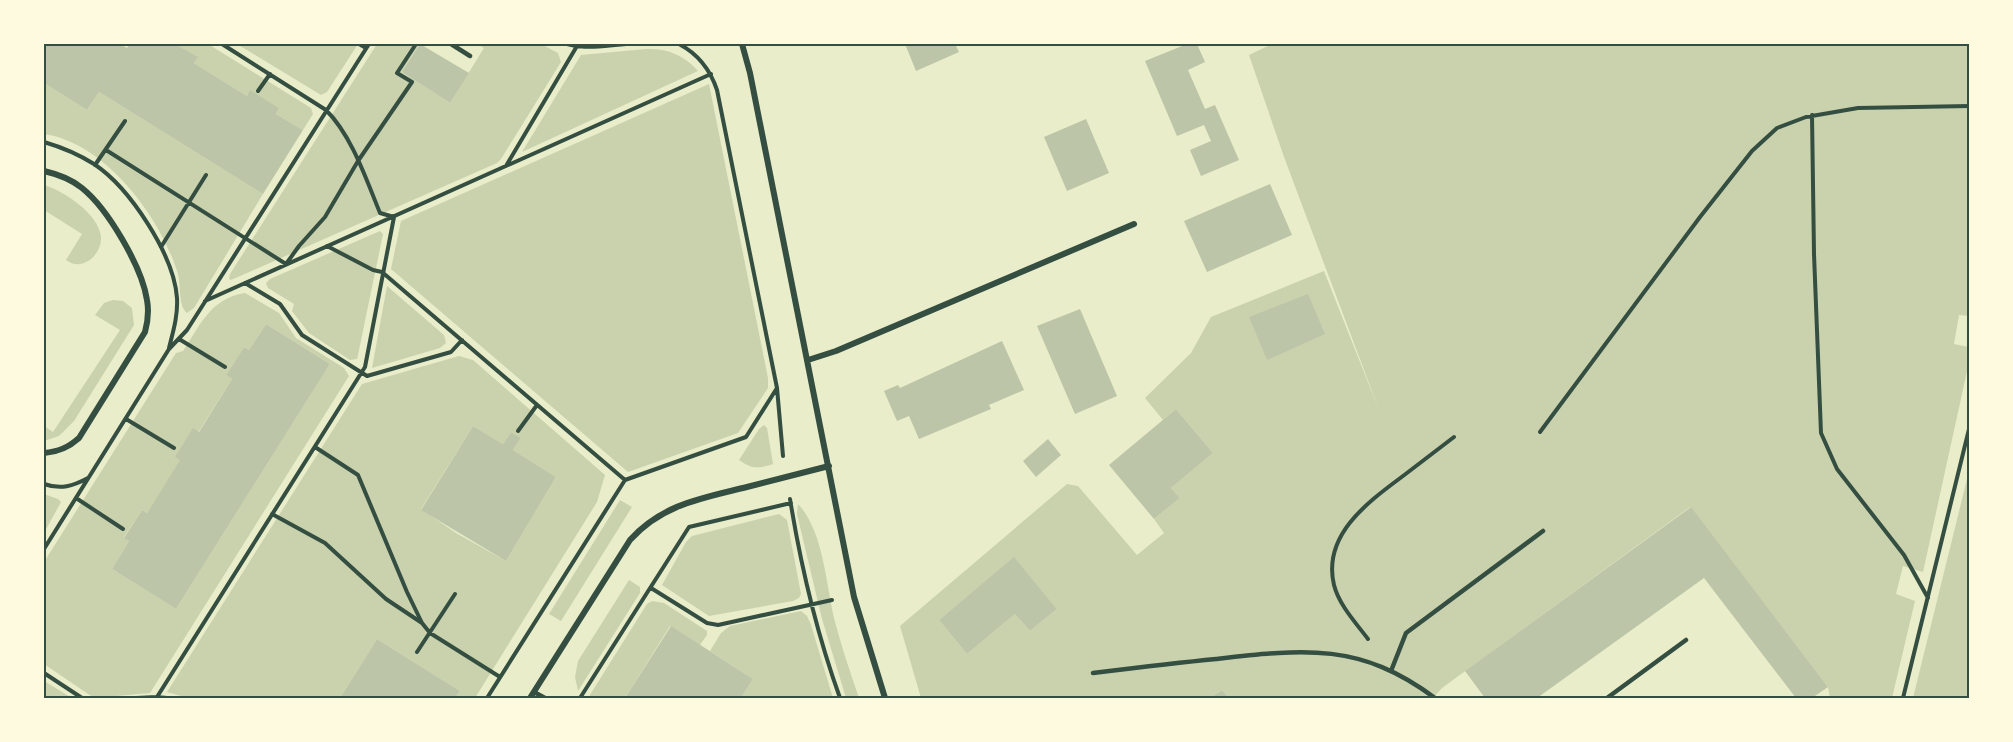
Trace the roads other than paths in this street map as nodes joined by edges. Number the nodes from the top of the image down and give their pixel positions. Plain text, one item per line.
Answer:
1 (451, 44) edge
2 (742, 44) edge
3 (470, 56) dead end
4 (44, 171) edge
5 (1134, 224) dead end
6 (808, 360) junction
7 (44, 453) edge
8 (829, 466) junction
9 (1543, 531) dead end
10 (1686, 640) dead end
11 (1391, 671) junction
12 (1093, 673) dead end
13 (534, 692) junction
14 (530, 699) edge
15 (545, 699) edge
16 (885, 699) edge
17 (1435, 699) edge
18 (1607, 699) edge

1 - 3 lane
2 - 6 street
4 - 7 street
5 - 6 street
6 - 8 street
8 - 13 street
8 - 16 street
9 - 11 lane
10 - 18 lane
11 - 12 lane
11 - 17 lane
13 - 14 street
13 - 15 lane

